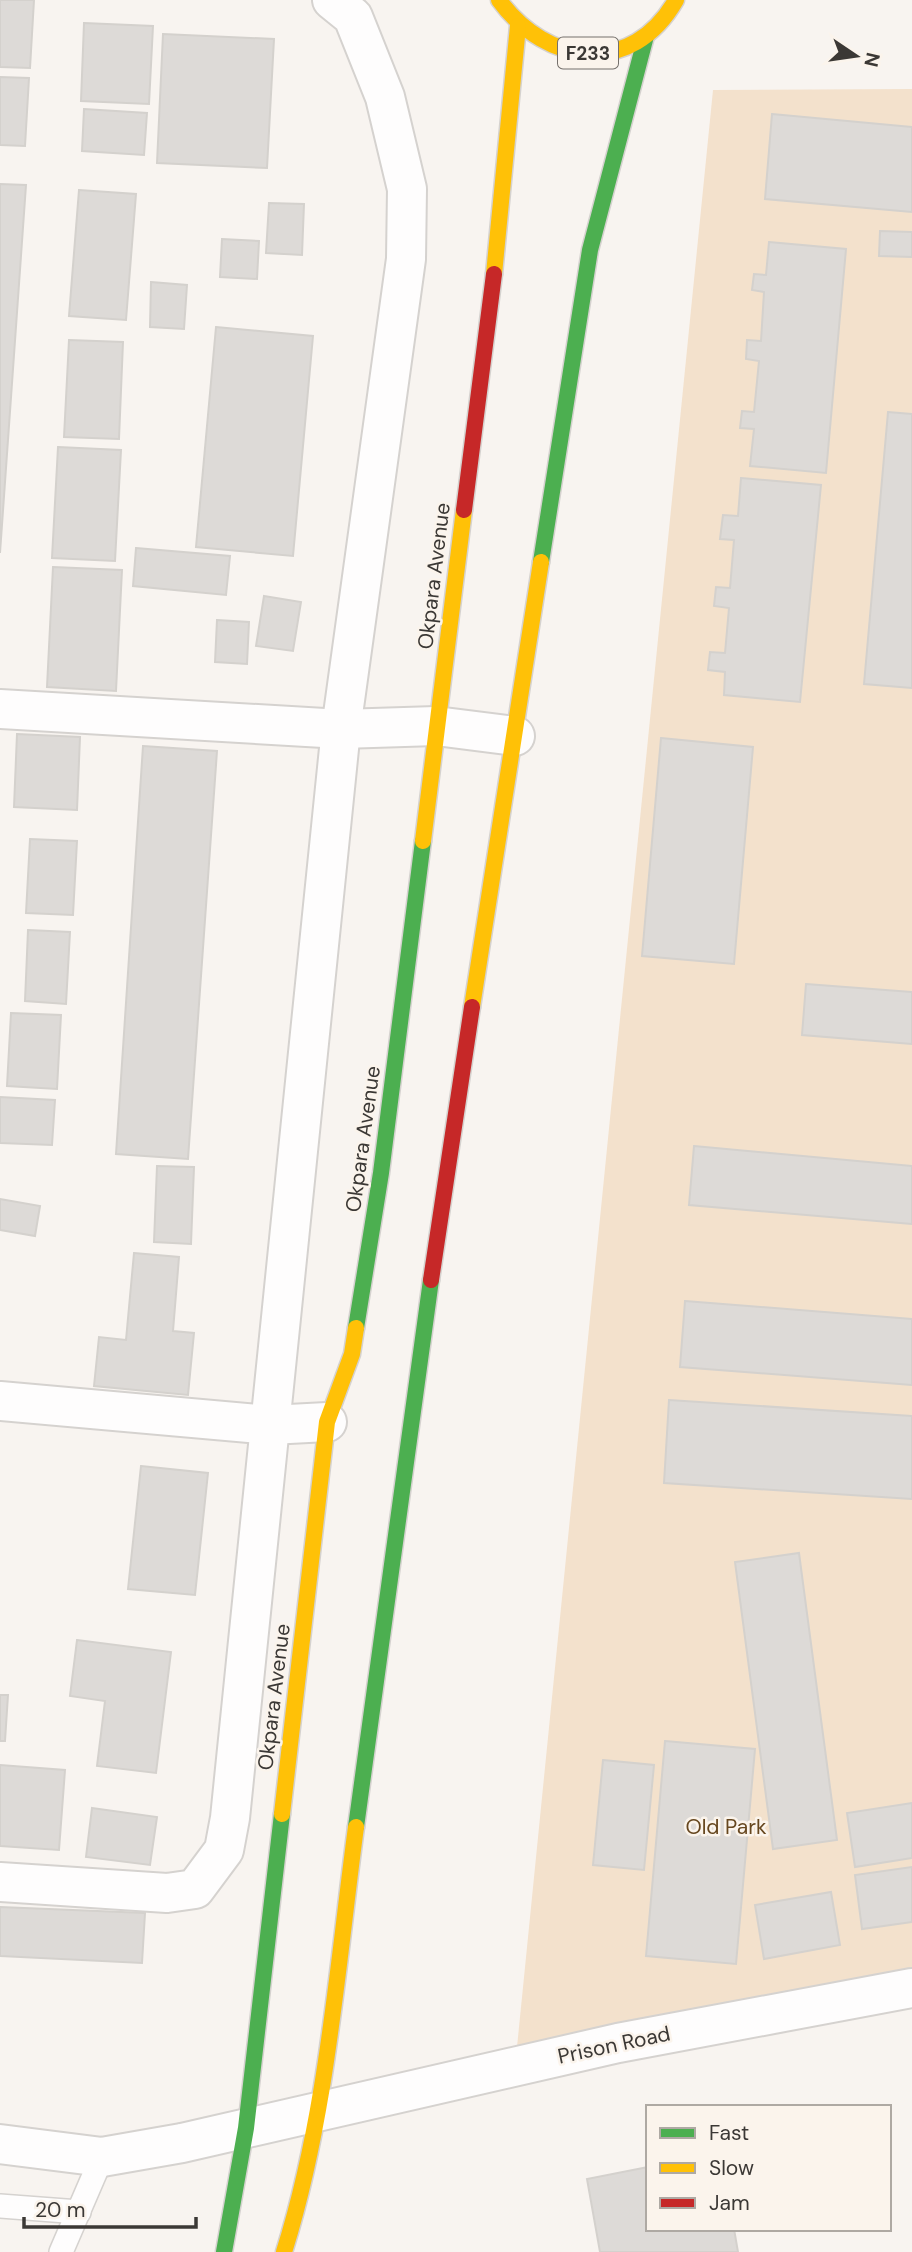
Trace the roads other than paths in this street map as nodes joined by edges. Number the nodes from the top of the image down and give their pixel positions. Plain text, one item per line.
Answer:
1 (332, 0) edge
2 (499, 0) edge
3 (676, 0) edge
4 (518, 26) junction
5 (646, 36) junction
6 (0, 709) edge
7 (436, 726) junction
8 (341, 729) junction
9 (514, 736) junction
10 (0, 1401) edge
11 (327, 1422) junction
12 (270, 1425) junction
13 (0, 1882) edge
14 (912, 1988) edge
15 (317, 2112) junction
16 (246, 2128) junction
17 (0, 2144) edge
18 (102, 2157) junction
19 (0, 2206) edge
20 (79, 2212) junction
21 (61, 2252) edge
22 (224, 2252) edge
23 (284, 2252) edge

1 - 8 street
2 - 4 main road, F233
3 - 5 main road, F233
4 - 5 main road, F233
4 - 7 main road, Okpara Avenue
5 - 9 main road
6 - 8 street
7 - 8 street
7 - 9 street
7 - 11 main road, Okpara Avenue
8 - 12 street
9 - 15 main road
10 - 12 street
11 - 12 street
11 - 16 main road, Okpara Avenue
12 - 13 street
14 - 15 street, Prison Road
15 - 16 street, Prison Road
15 - 23 main road
16 - 18 street, Prison Road
16 - 22 main road, Okpara Avenue
17 - 18 street, Prison Road
18 - 20 lane
19 - 20 lane
20 - 21 lane

